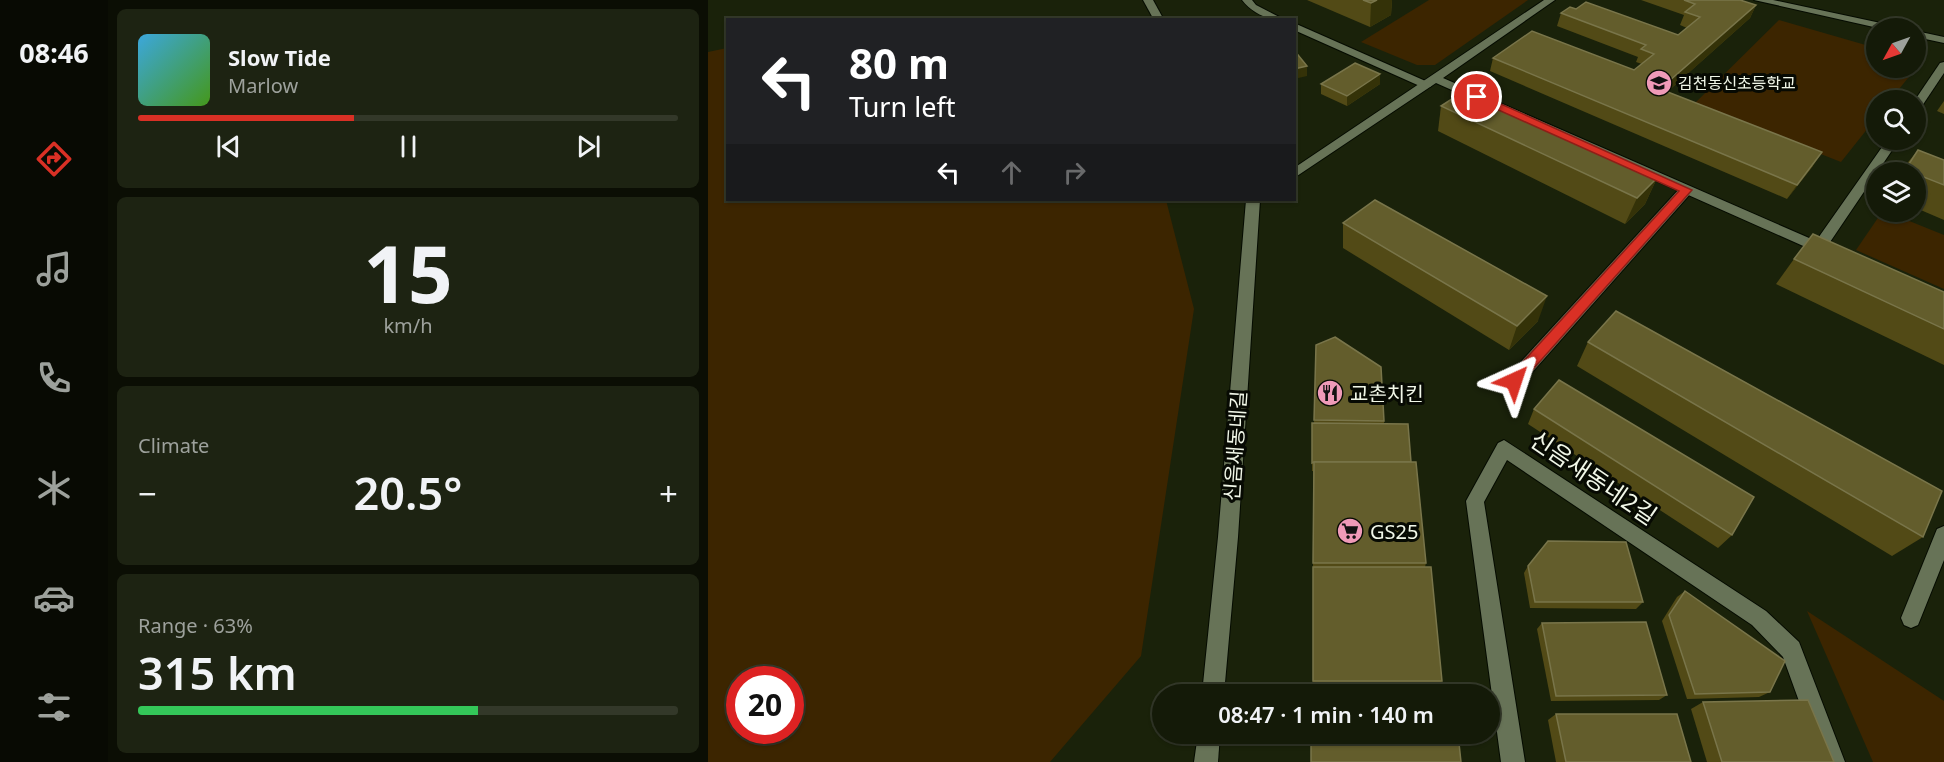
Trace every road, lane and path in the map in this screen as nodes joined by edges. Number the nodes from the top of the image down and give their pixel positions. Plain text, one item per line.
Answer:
1 (1148, 0) edge
2 (1247, 0) edge
3 (1550, 0) edge
4 (1759, 0) edge
5 (1159, 18) edge
6 (1276, 18) edge
7 (1866, 23) edge
8 (1296, 27) edge
9 (1926, 36) edge
10 (1944, 40) edge
11 (1944, 65) edge
12 (1430, 82) junction
13 (1926, 91) edge
14 (1887, 150) edge
15 (1296, 173) edge
16 (1686, 190) junction
17 (1255, 201) edge
18 (1514, 381) dead end
19 (1944, 535) edge
20 (1911, 618) dead end
21 (1214, 684) edge
22 (1208, 744) edge
23 (1206, 762) edge
24 (1513, 762) edge
25 (1833, 762) edge

1 - 5 street
2 - 6 street
3 - 12 street
4 - 7 street
8 - 12 street
9 - 10 street
11 - 13 street
12 - 15 street
12 - 16 street
14 - 16 street
16 - 18 street
17 - 21 street, 신음새동네길
19 - 20 street
22 - 23 street
24 - 25 street, 신음새동네2길

